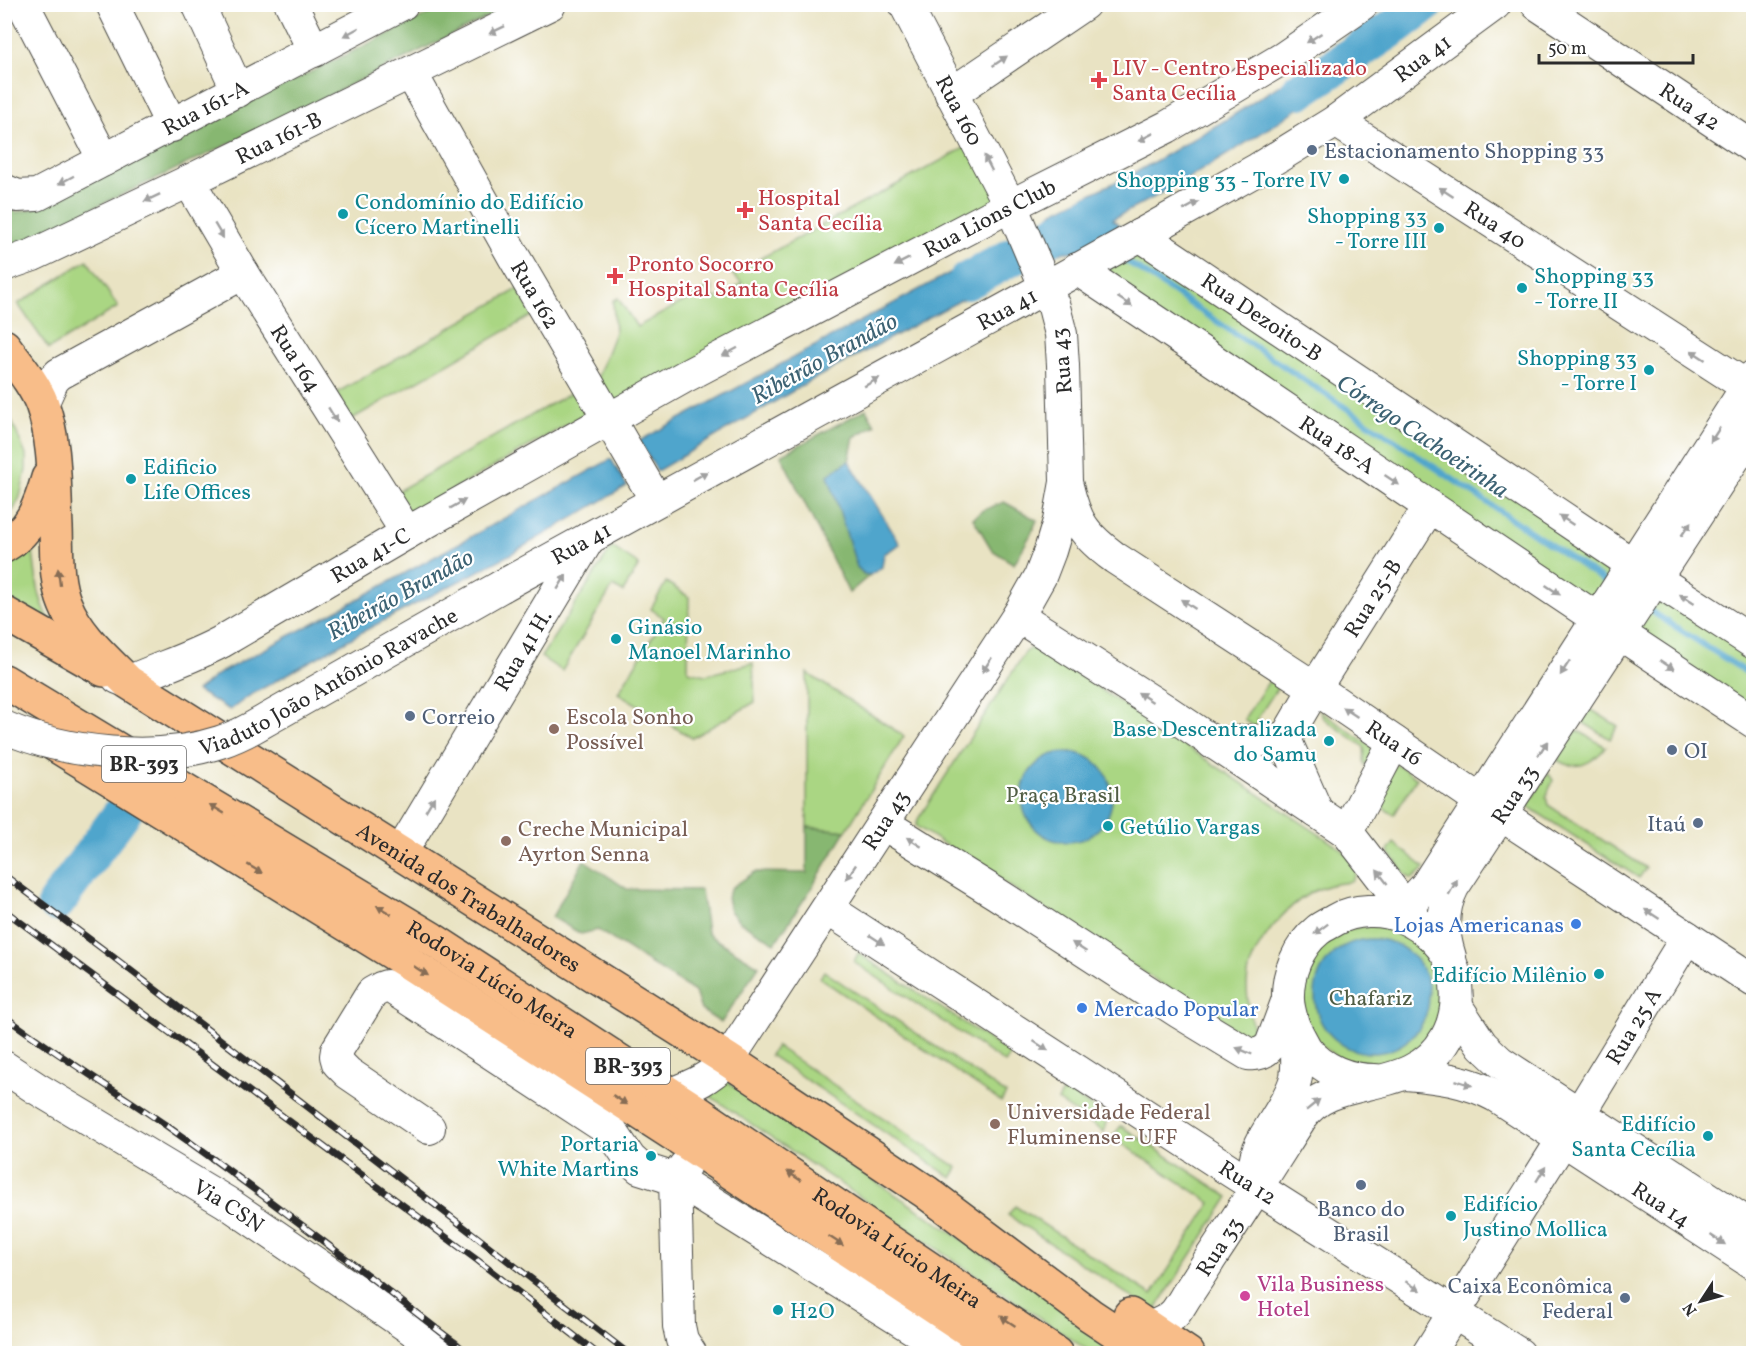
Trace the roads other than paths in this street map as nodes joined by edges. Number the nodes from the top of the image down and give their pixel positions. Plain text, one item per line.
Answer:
1 (23, 4) edge
2 (112, 4) edge
3 (198, 4) edge
4 (291, 4) edge
5 (550, 4) edge
6 (905, 4) edge
7 (1084, 4) edge
8 (1362, 4) edge
9 (1495, 4) edge
10 (1537, 4) edge
11 (391, 7) edge
12 (314, 51) junction
13 (411, 73) junction
14 (238, 91) junction
15 (951, 94) junction
16 (1336, 121) junction
17 (172, 126) junction
18 (1754, 148) edge
19 (104, 160) junction
20 (189, 181) junction
21 (9, 185) edge
22 (1012, 211) junction
23 (1138, 236) junction
24 (4, 265) edge
25 (243, 273) junction
26 (1054, 280) junction
27 (4, 346) edge
28 (1751, 384) edge
29 (42, 404) junction
30 (1754, 428) edge
31 (616, 432) junction
32 (52, 462) junction
33 (1066, 482) junction
34 (652, 494) junction
35 (1430, 506) junction
36 (407, 533) junction
37 (589, 538) junction
38 (4, 546) edge
39 (1115, 558) junction
40 (1641, 574) junction
41 (1040, 577) junction
42 (502, 586) joint
43 (4, 613) edge
44 (1018, 616) junction
45 (1609, 624) junction
46 (1754, 643) edge
47 (123, 680) junction
48 (4, 681) edge
49 (1314, 688) junction
50 (4, 713) edge
51 (1754, 722) edge
52 (4, 727) edge
53 (1285, 739) junction
54 (1394, 742) junction
55 (1213, 743) junction
56 (180, 804) junction
57 (1490, 807) junction
58 (1317, 812) junction
59 (884, 824) junction
60 (1347, 832) junction
61 (400, 854) junction
62 (828, 909) junction
63 (1405, 914) junction
64 (1687, 937) junction
65 (1452, 964) junction
66 (1754, 981) edge
67 (1457, 1007) junction
68 (1290, 1013) junction
69 (728, 1060) junction
70 (4, 1067) edge
71 (1396, 1077) junction
72 (671, 1094) junction
73 (1571, 1127) junction
74 (429, 1128) dead end
75 (696, 1149) junction
76 (675, 1179) junction
77 (1261, 1188) junction
78 (926, 1192) junction
79 (1754, 1228) edge
80 (1754, 1264) edge
81 (1454, 1312) junction
82 (1158, 1331) edge
83 (448, 1353) edge
84 (691, 1353) edge
85 (954, 1353) edge
86 (1005, 1353) edge
87 (1056, 1353) edge
88 (1189, 1353) edge
89 (1428, 1353) edge
90 (1520, 1353) edge

1 - 19 street
2 - 17 street
3 - 14 street
4 - 12 street
5 -> 13 street, Rua 161-B
6 - 15 street, Rua 160
15 -> 7 street
8 -> 22 street, Rua Lions Club
9 - 16 street, Rua 41
10 - 18 street, Rua 42
11 -> 12 street, Rua 161-A
12 - 14 street, Rua 161-A
13 - 20 street, Rua 161-B
13 - 31 street, Rua 162
14 - 17 street, Rua 161-A
22 -> 15 street, Rua 160
23 -> 16 street, Rua 41
28 -> 16 street, Rua 40
17 - 19 street, Rua 161-A
19 -> 21 street, Rua 161-A
20 -> 24 street, Rua 161-B
20 -> 25 street, Rua 164
22 - 26 street, Rua 160
22 -> 31 street, Rua Lions Club
23 - 26 street, Rua 41
40 -> 23 street, Rua Dezoito-B
25 - 29 street
25 -> 36 street, Rua 164
26 - 33 street, Rua 43
34 -> 26 street, Rua 41
26 -> 35 street, Rua 18-A
27 - 29 main road
28 -> 40 street
29 - 32 main road
40 -> 30 street
31 - 34 street, Rua 162
36 -> 31 street, Rua 41-C
32 - 38 main road
47 -> 32 main road
33 - 39 street, Rua 16
33 - 41 street, Rua 43
34 - 37 street, Rua 41
35 -> 45 street, Rua 18-A
35 - 49 street, Rua 25-B
36 - 47 street, Rua 41-C
37 - 42 street, Rua 41
61 -> 37 street, Rua 41 H.
39 - 41 street, Rua 43
49 -> 39 street, Rua 16
40 - 45 street, Rua 33
46 -> 40 street, Rua Dezoito-B
41 - 44 street, Rua 43
42 - 52 street, Viaduto João Antônio Ravache, bridge
43 - 47 main road, Avenida dos Trabalhadores
55 -> 44 street
44 -> 59 street, Rua 43
45 -> 51 street, Rua 18-A
45 - 57 street, Rua 33
47 - 61 main road, Avenida dos Trabalhadores
48 - 56 main road, Rodovia Lúcio Meira / BR-393, bridge
49 - 53 street, Rua 25-B
54 -> 49 street, Rua 16
50 - 56 main road, Rodovia Lúcio Meira / BR-393
53 - 55 street
53 - 58 street
54 - 57 street, Rua 16
54 - 60 street
55 - 58 street
72 -> 56 main road, Rodovia Lúcio Meira / BR-393
56 -> 75 main road, Rodovia Lúcio Meira / BR-393
57 - 63 street, Rua 33
64 -> 57 street, Rua 16
65 -> 57 street, Rua 33
58 - 60 street
59 -> 62 street, Rua 43
68 -> 59 street
63 -> 60 street
61 - 69 main road, Avenida dos Trabalhadores
62 - 69 street, Rua 43
62 -> 77 street, Rua 12
63 - 65 street, Rua 33
63 -> 68 street
64 - 66 street, Rua 16
64 - 73 street, Rua 25 A
65 - 67 street, Rua 33
67 - 71 street, Rua 33
67 - 73 street, Rua 14
68 - 71 street
68 - 77 street
69 - 72 street, Rua 43
69 - 78 main road, Avenida dos Trabalhadores
70 - 83 street, Via CSN
71 -> 73 street, Rua 14
77 -> 71 street, Rua 33
87 -> 72 main road, Rodovia Lúcio Meira / BR-393
73 - 79 street, Rua 14
73 -> 80 street, Rua 14
81 -> 73 street, Rua 25 A
74 - 76 street
75 - 76 street
75 -> 86 main road, Rodovia Lúcio Meira / BR-393
76 - 84 street
76 - 85 street
77 -> 81 street, Rua 12
77 - 82 street, Rua 33
78 - 82 main road, Avenida dos Trabalhadores
78 - 82 main road, Avenida dos Trabalhadores
81 - 89 street, Rua 25 A
81 - 90 street, Rua 12
82 - 88 main road, Avenida dos Trabalhadores

